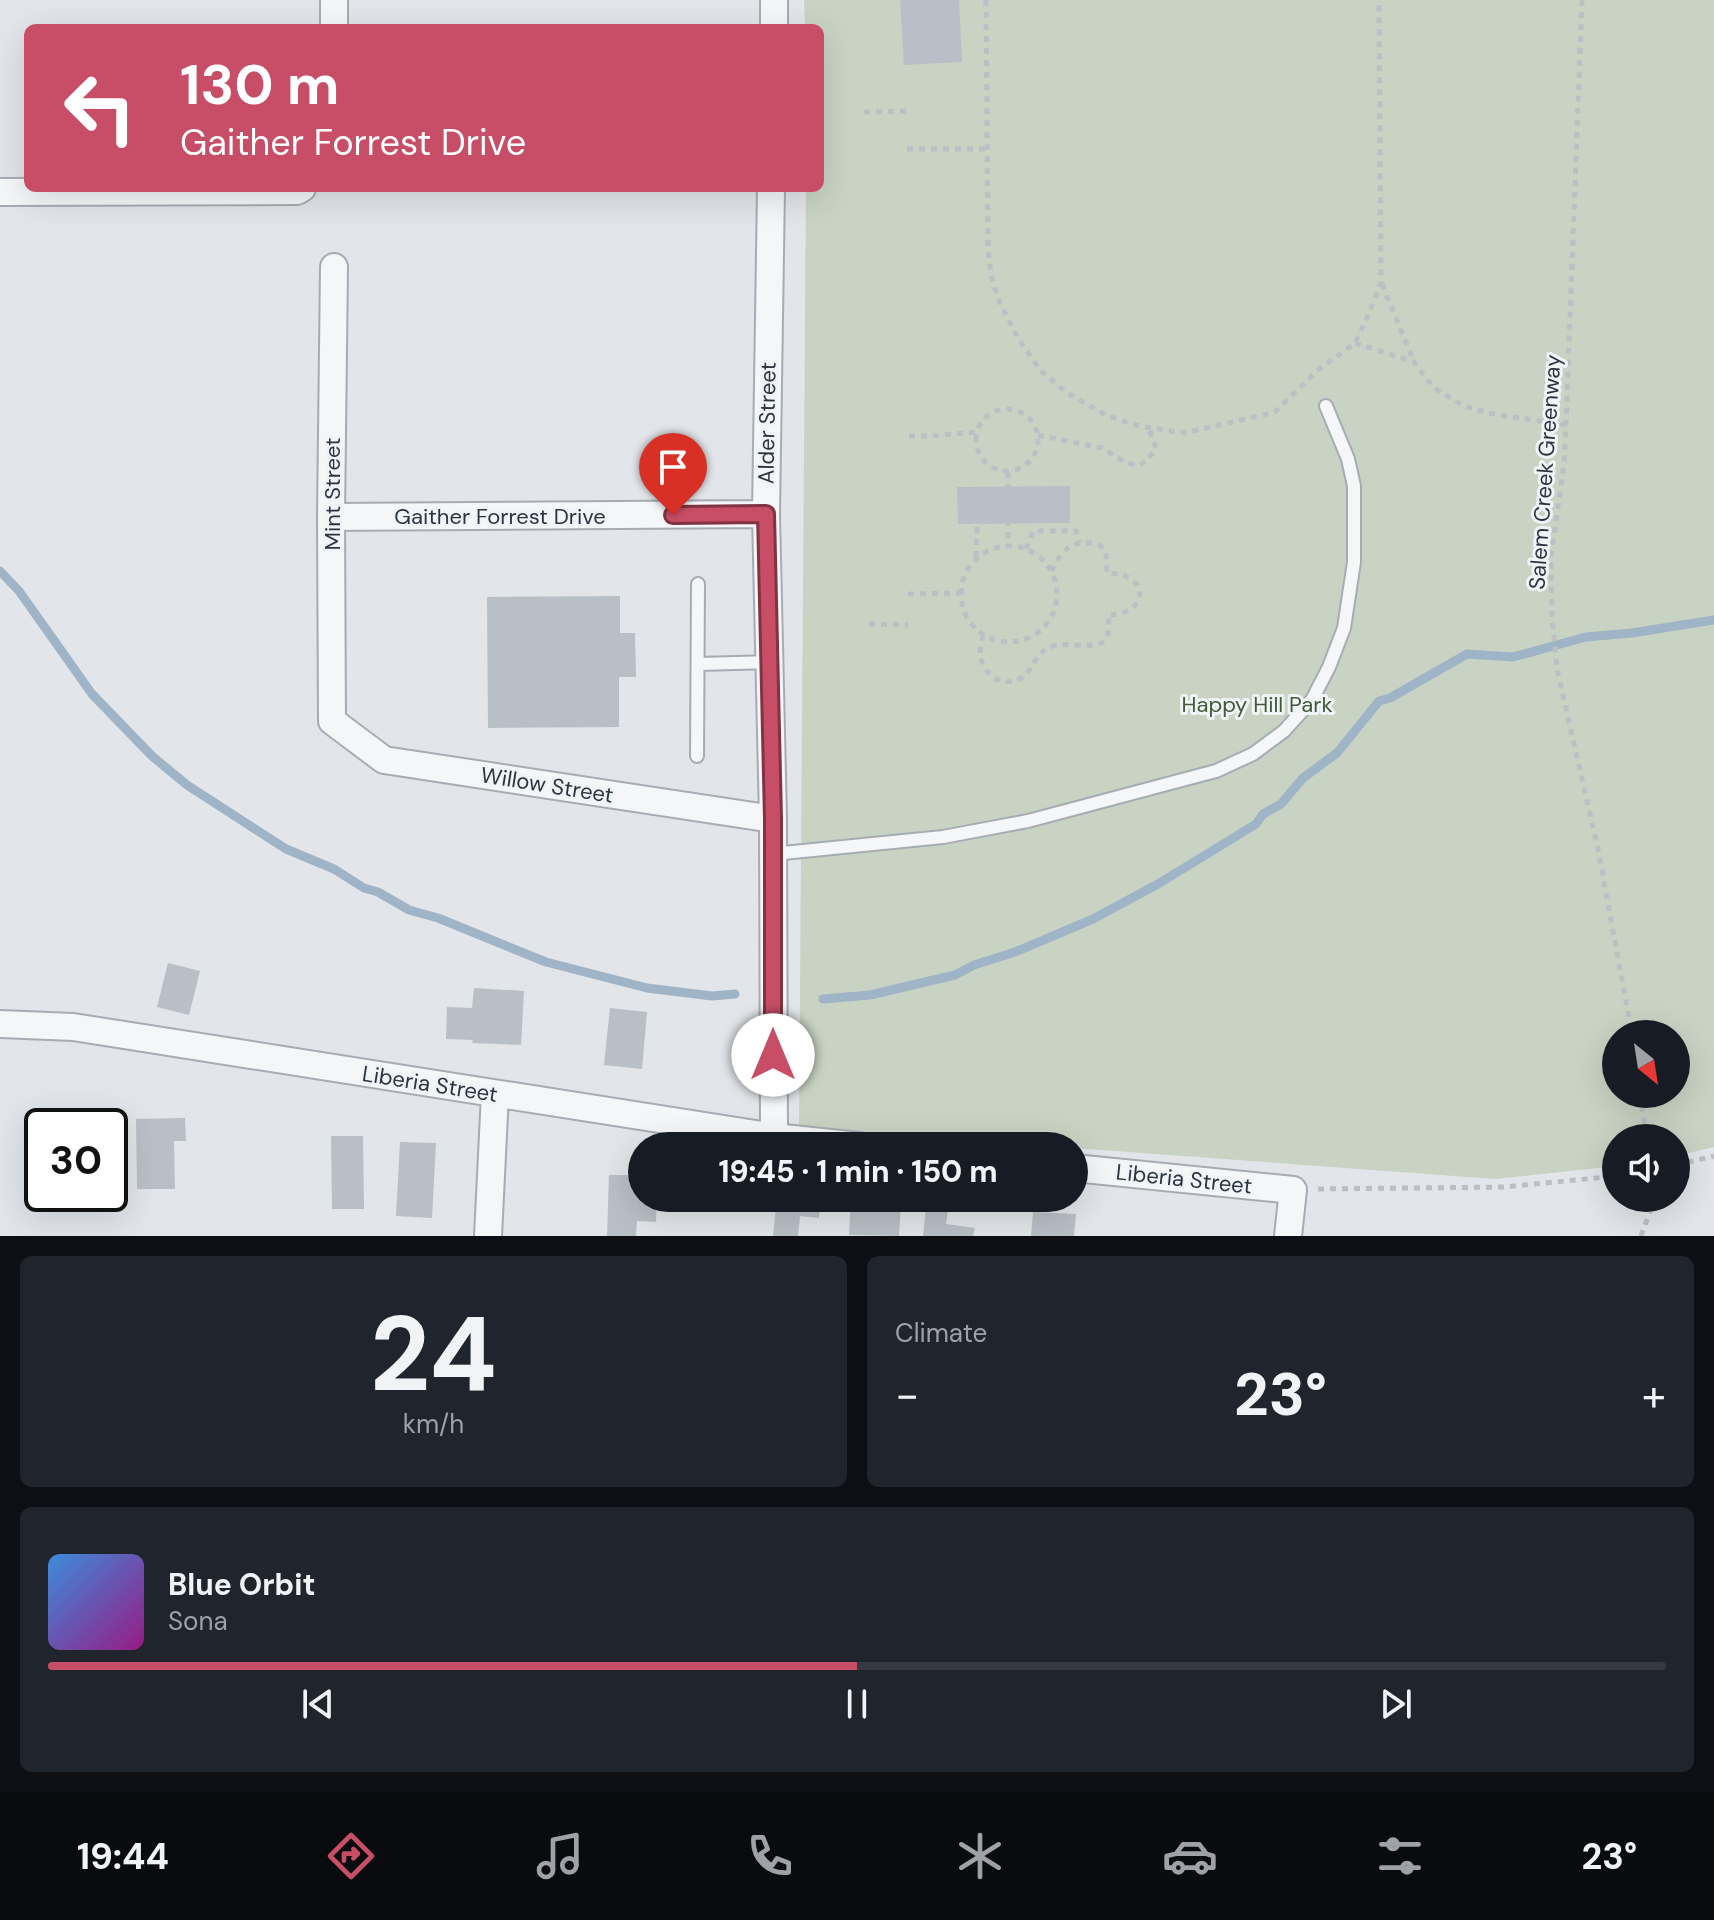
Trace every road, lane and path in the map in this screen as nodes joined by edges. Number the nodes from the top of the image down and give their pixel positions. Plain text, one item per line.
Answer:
1 (334, 0) edge
2 (774, 0) edge
3 (986, 0) edge
4 (1379, 0) edge
5 (1582, 0) edge
6 (334, 24) edge
7 (774, 24) edge
8 (907, 111) dead end
9 (864, 112) dead end
10 (907, 149) dead end
11 (987, 149) junction
12 (0, 192) edge
13 (24, 192) edge
14 (771, 192) edge
15 (334, 267) dead end
16 (1381, 283) junction
17 (1355, 343) junction
18 (1414, 362) junction
19 (1326, 406) dead end
20 (1566, 425) junction
21 (1148, 428) junction
22 (977, 432) junction
23 (1038, 435) junction
24 (909, 436) dead end
25 (1008, 472) junction
26 (766, 514) junction
27 (331, 517) junction
28 (977, 526) dead end
29 (1080, 542) junction
30 (1008, 545) junction
31 (1026, 549) junction
32 (976, 558) junction
33 (1051, 572) junction
34 (698, 584) dead end
35 (960, 593) junction
36 (908, 594) dead end
37 (869, 624) dead end
38 (908, 625) dead end
39 (983, 635) junction
40 (769, 662) junction
41 (698, 664) junction
42 (332, 721) joint
43 (697, 756) dead end
44 (773, 819) junction
45 (773, 854) junction
46 (1629, 1020) edge
47 (0, 1024) edge
48 (495, 1094) junction
49 (742, 1132) edge
50 (774, 1132) edge
51 (1714, 1156) edge
52 (1690, 1162) edge
53 (1088, 1169) edge
54 (1602, 1177) edge
55 (1293, 1190) junction
56 (1650, 1212) edge
57 (488, 1236) edge
58 (1288, 1236) edge
59 (1641, 1236) edge

1 - 6 street
2 - 7 street
3 - 11 path
4 - 16 path
5 - 20 path, Salem Creek Greenway
8 - 9 path
10 - 11 path
11 - 21 path
12 - 13 street
14 - 26 street, Alder Street
15 - 27 street, Mint Street
16 - 17 path
16 - 18 path
17 - 18 path
17 - 21 path
18 - 20 path
19 - 45 lane
20 - 46 path, Salem Creek Greenway
21 - 23 path
22 - 23 path
22 - 24 path
22 - 25 path
23 - 25 path
25 - 30 path
26 - 27 street, Gaither Forrest Drive
26 - 40 street, Alder Street
27 - 42 street, Mint Street
28 - 32 path
29 - 31 path
29 - 33 path
29 - 39 path
30 - 31 path
30 - 32 path
31 - 33 path
32 - 35 path
33 - 39 path
34 - 41 lane
35 - 36 path
35 - 39 path
37 - 38 path
40 - 41 lane
40 - 44 street, Alder Street
41 - 43 lane
42 - 44 street, Willow Street
44 - 45 street, Alder Street
45 - 50 street, Alder Street
47 - 48 street, Liberia Street
48 - 49 street, Liberia Street
48 - 57 street
51 - 52 path
53 - 55 street, Liberia Street
54 - 55 path
55 - 58 street
56 - 59 path

